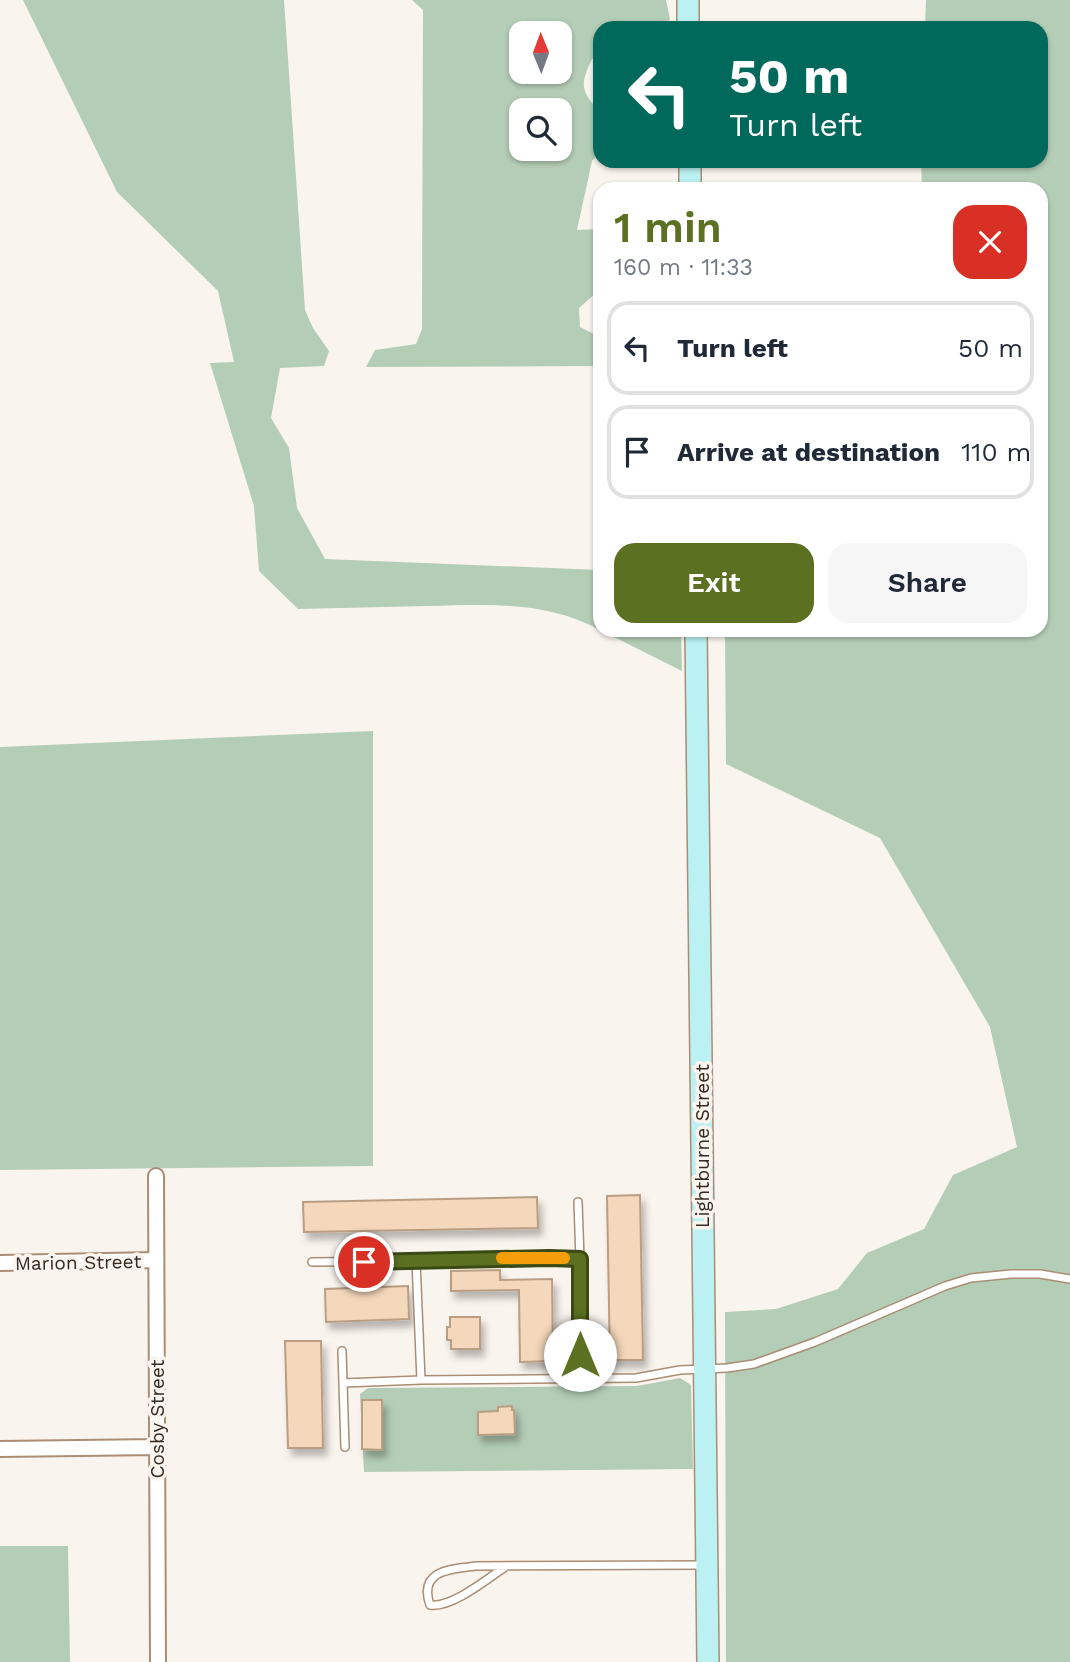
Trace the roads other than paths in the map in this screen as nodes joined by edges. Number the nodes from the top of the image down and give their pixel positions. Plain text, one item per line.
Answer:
1 (688, 0) edge
2 (688, 21) edge
3 (695, 637) edge
4 (156, 1176) dead end
5 (578, 1202) dead end
6 (580, 1259) junction
7 (156, 1260) junction
8 (416, 1261) junction
9 (312, 1262) dead end
10 (0, 1263) edge
11 (1070, 1279) edge
12 (342, 1351) dead end
13 (703, 1369) junction
14 (580, 1379) junction
15 (421, 1380) junction
16 (343, 1382) junction
17 (158, 1447) junction
18 (345, 1447) dead end
19 (0, 1449) edge
20 (706, 1565) junction
21 (505, 1567) junction
22 (158, 1662) edge
23 (708, 1662) edge

1 - 2 main road
3 - 13 main road, Lightburne Street
4 - 7 street, Cosby Street
5 - 6 lane
6 - 8 lane
6 - 14 lane
7 - 10 street, Marion Street
7 - 17 street, Cosby Street
8 - 9 lane
8 - 15 lane
11 - 13 lane
12 - 16 lane
13 - 14 lane
13 - 20 main road, Lightburne Street
14 - 15 lane
15 - 16 lane
16 - 18 lane
17 - 19 street
17 - 22 street, Cosby Street
20 - 21 lane
20 - 23 main road, Lightburne Street
21 - 21 lane

